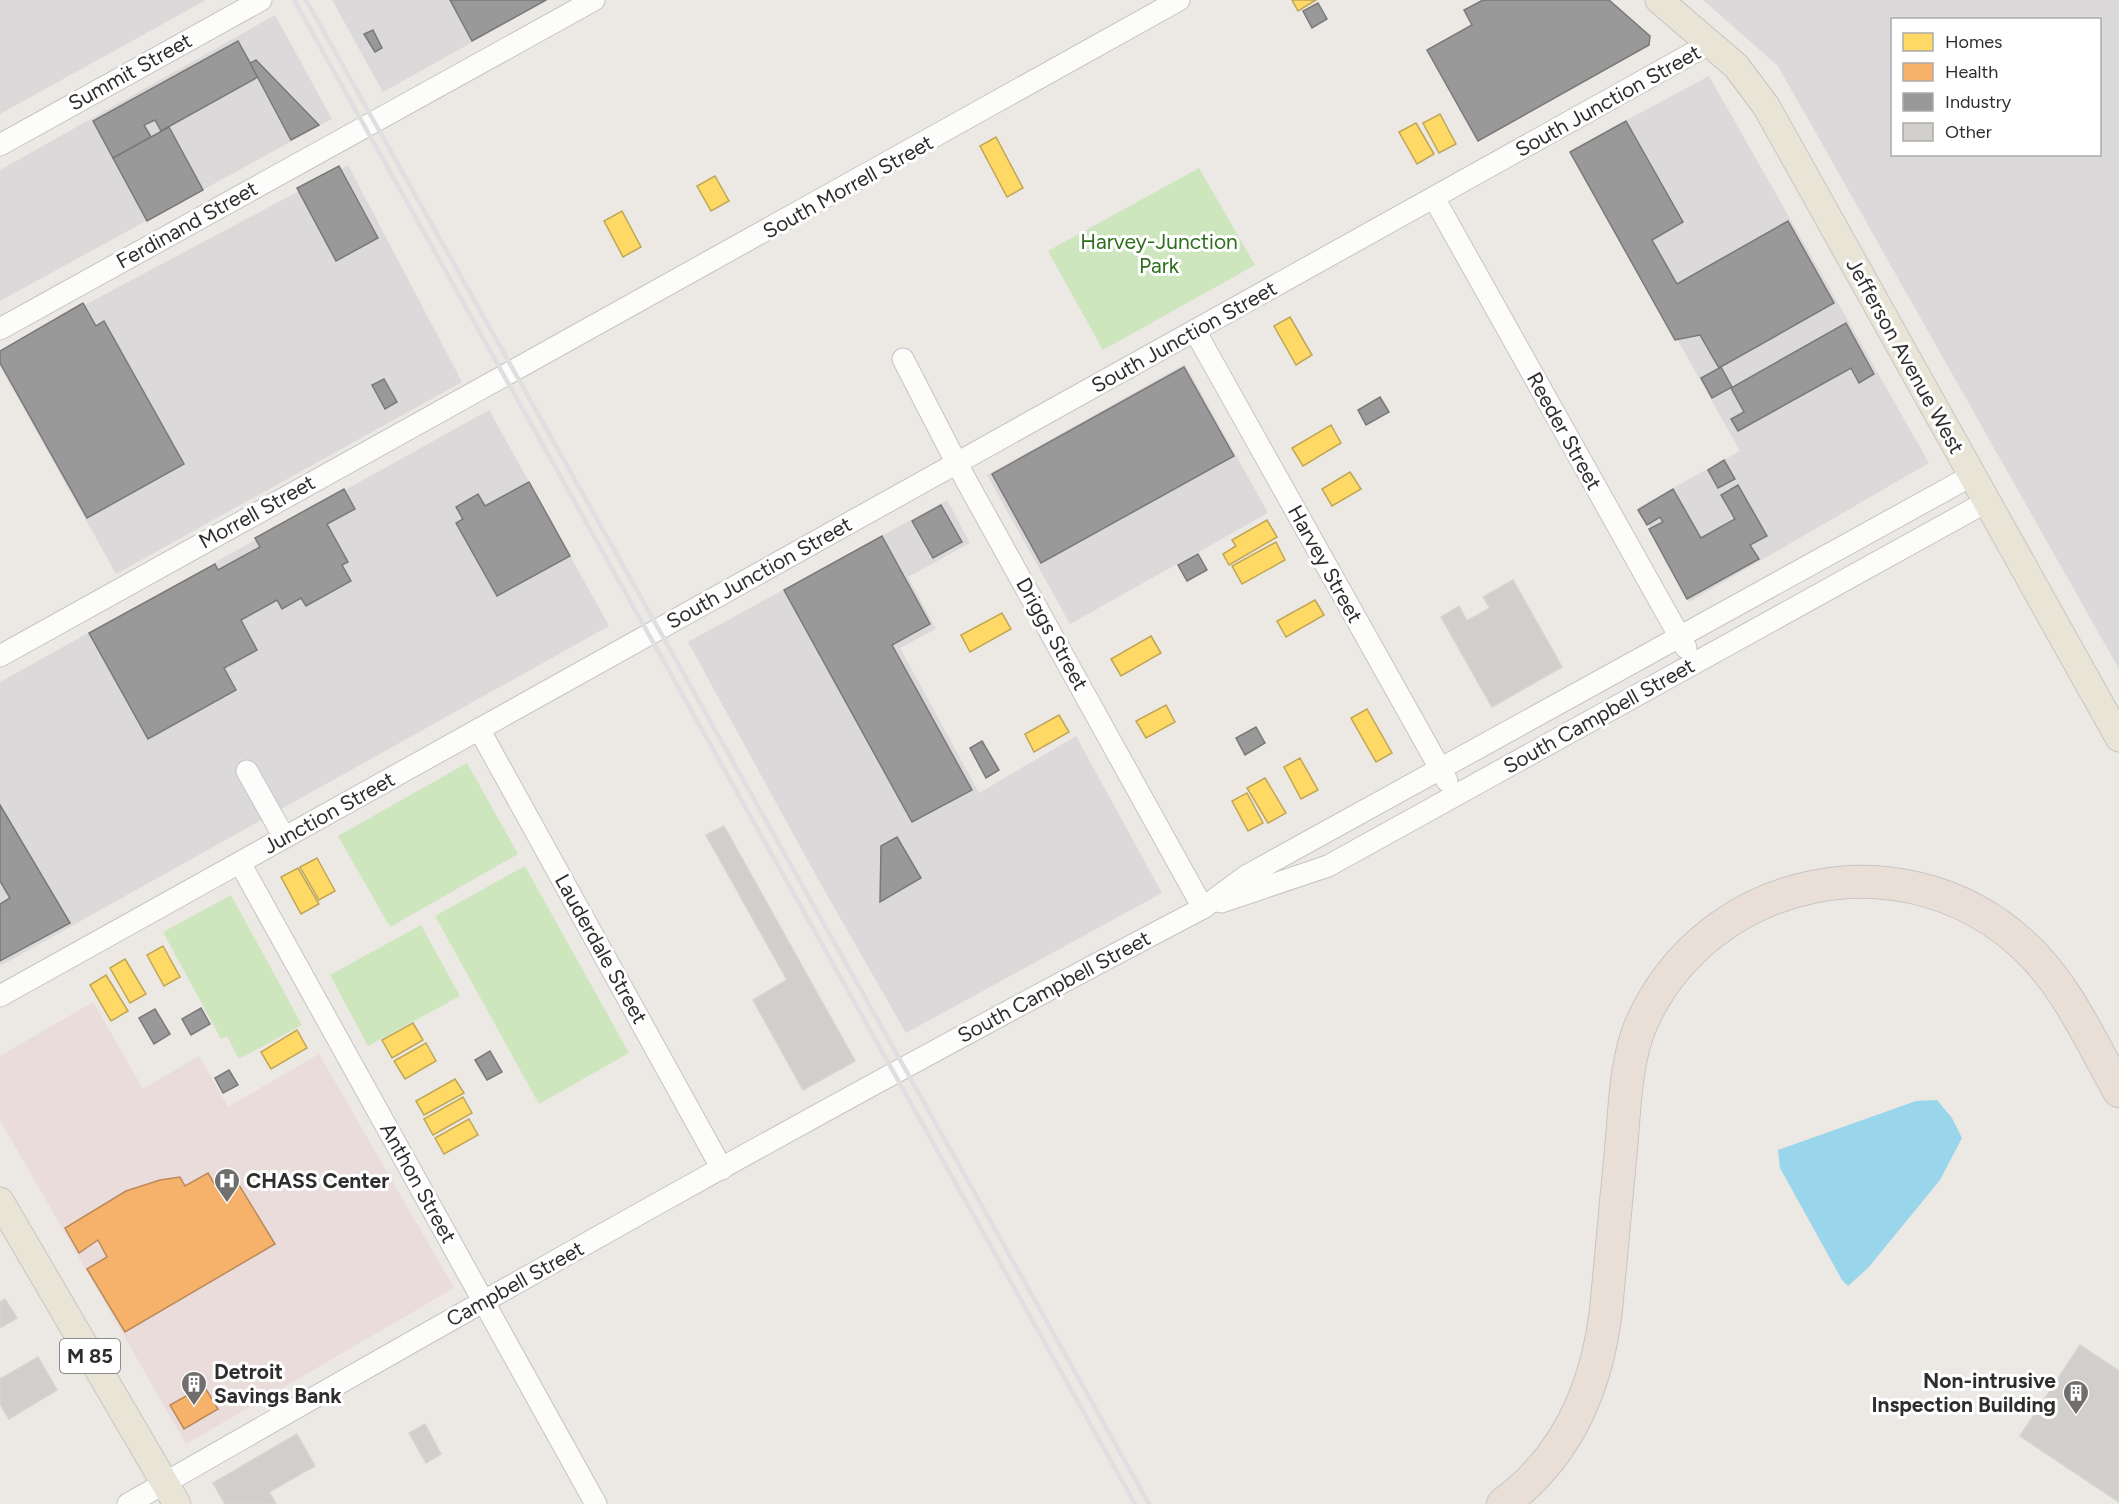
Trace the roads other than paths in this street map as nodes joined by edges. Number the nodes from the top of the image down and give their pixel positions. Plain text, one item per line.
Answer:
1 (261, 0) edge
2 (594, 0) edge
3 (1179, 0) edge
4 (1659, 0) edge
5 (1710, 44) junction
6 (0, 145) edge
7 (1434, 198) junction
8 (0, 329) edge
9 (1195, 331) junction
10 (903, 359) dead end
11 (514, 369) joint
12 (957, 464) junction
13 (1971, 476) junction
14 (1986, 502) junction
15 (657, 630) joint
16 (1679, 636) junction
17 (0, 656) edge
18 (1694, 664) junction
19 (479, 729) junction
20 (2119, 738) edge
21 (1440, 770) junction
22 (247, 771) dead end
23 (1455, 796) junction
24 (284, 837) junction
25 (240, 863) junction
26 (1203, 908) junction
27 (0, 996) edge
28 (904, 1068) joint
29 (2119, 1091) edge
30 (722, 1169) junction
31 (0, 1201) edge
32 (484, 1302) junction
33 (171, 1494) edge
34 (128, 1504) edge
35 (596, 1504) edge
36 (1503, 1504) edge

1 - 6 street, Summit Street
2 - 8 street, Ferdinand Street
3 - 11 street, South Morrell Street
4 - 5 main road, Jefferson Avenue West
5 - 7 street, South Junction Street
5 - 13 main road, Jefferson Avenue West
7 - 9 street, South Junction Street
7 - 16 street, Reeder Street
9 - 12 street, South Junction Street
9 - 21 street, Harvey Street
10 - 12 street, Driggs Street
11 - 17 street, Morrell Street
12 - 15 street, South Junction Street
12 - 26 street, Driggs Street
13 - 14 main road, Jefferson Avenue West
13 - 16 street, South Campbell Street
14 - 18 street, South Campbell Street
14 - 20 main road, Jefferson Avenue West
15 - 19 street, Junction Street
16 - 18 street, Reeder Street
16 - 21 street, South Campbell Street
18 - 23 street, South Campbell Street
19 - 24 street, Junction Street
19 - 30 street, Lauderdale Street
21 - 23 street, Harvey Street
21 - 26 street, South Campbell Street
22 - 24 street
23 - 26 street, South Campbell Street
24 - 25 street, Junction Street
25 - 27 street, Junction Street
25 - 32 street, Anthon Street
26 - 28 street, South Campbell Street
28 - 30 street, Campbell Street
29 - 36 highway
30 - 32 street, Campbell Street
31 - 33 main road, M 85
32 - 33 street, Campbell Street
32 - 35 street, Anthon Street
33 - 34 street, Campbell Street

